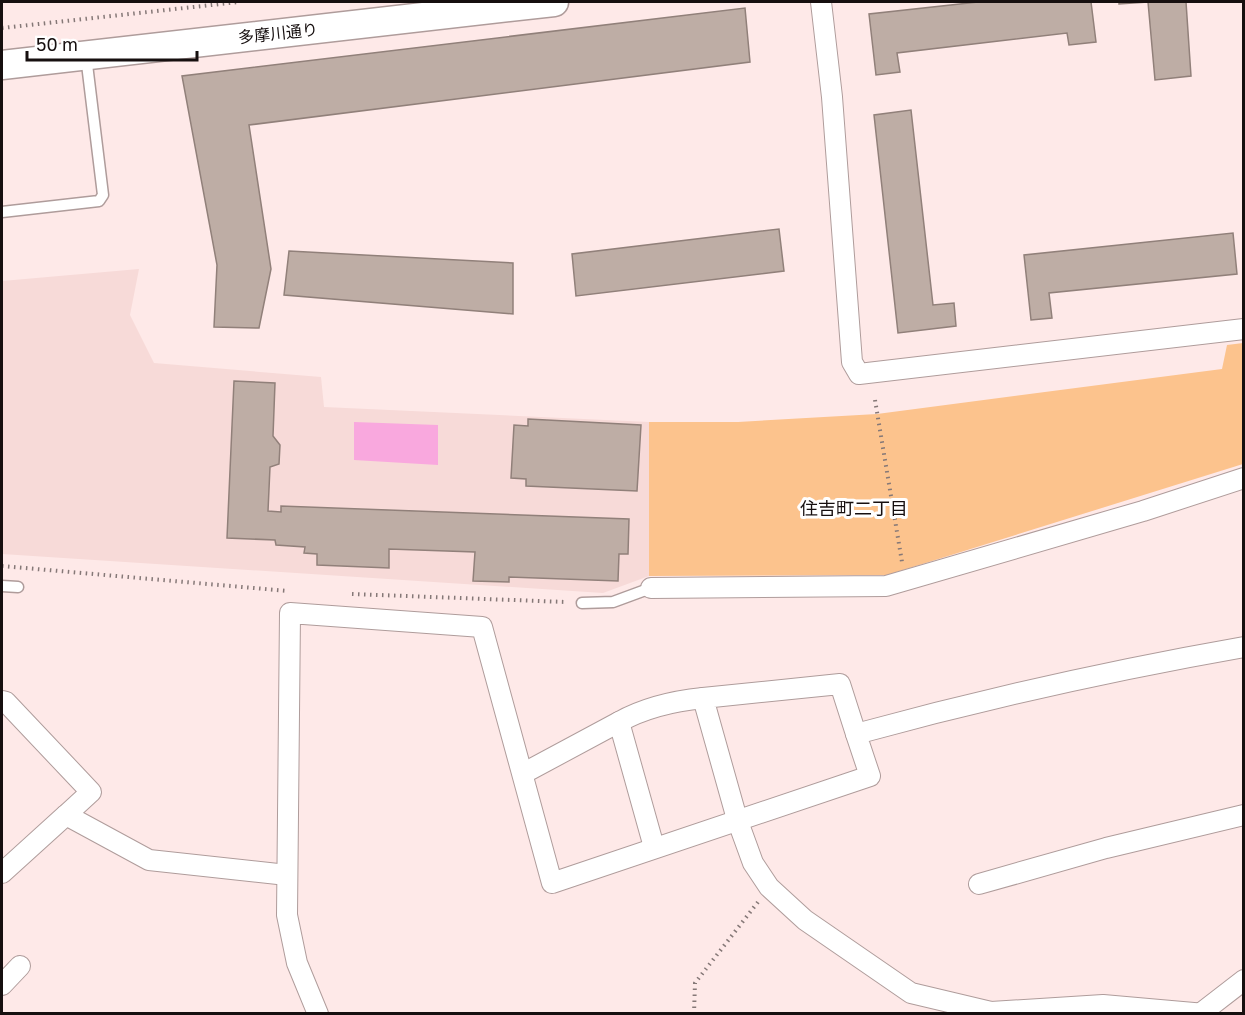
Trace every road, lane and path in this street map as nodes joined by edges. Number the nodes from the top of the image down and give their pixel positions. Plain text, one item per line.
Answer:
1 (239, 2) edge
2 (554, 2) edge
3 (821, 2) edge
4 (2, 28) edge
5 (86, 56) junction
6 (2, 65) edge
7 (2, 212) edge
8 (1244, 329) edge
9 (875, 400) dead end
10 (1244, 478) edge
11 (2, 566) edge
12 (904, 570) dead end
13 (2, 586) edge
14 (18, 587) dead end
15 (651, 588) joint
16 (290, 592) dead end
17 (347, 594) dead end
18 (582, 603) joint
19 (1244, 647) edge
20 (703, 698) junction
21 (2, 701) edge
22 (619, 722) junction
23 (856, 734) junction
24 (524, 773) junction
25 (66, 815) junction
26 (1244, 815) edge
27 (737, 819) junction
28 (654, 847) junction
29 (5, 864) edge
30 (287, 875) junction
31 (979, 884) dead end
32 (769, 887) junction
33 (20, 966) dead end
34 (1244, 981) edge
35 (2, 985) edge
36 (1202, 1013) edge
37 (318, 1014) edge
38 (694, 1014) edge

1 - 4 path
2 - 5 street, 多摩川通り
3 - 8 street
5 - 6 street, 多摩川通り
5 - 7 lane
9 - 12 path
10 - 15 street
11 - 16 path
13 - 14 lane
15 - 18 lane
17 - 18 path
19 - 23 street
20 - 22 street
20 - 23 street
20 - 27 street
21 - 25 street
22 - 24 street
22 - 28 street
23 - 27 street
24 - 28 street
24 - 30 street
25 - 29 street
25 - 30 street
26 - 31 street
27 - 28 street
27 - 32 street
30 - 37 street
32 - 36 street
32 - 38 path
33 - 35 street
34 - 36 street

